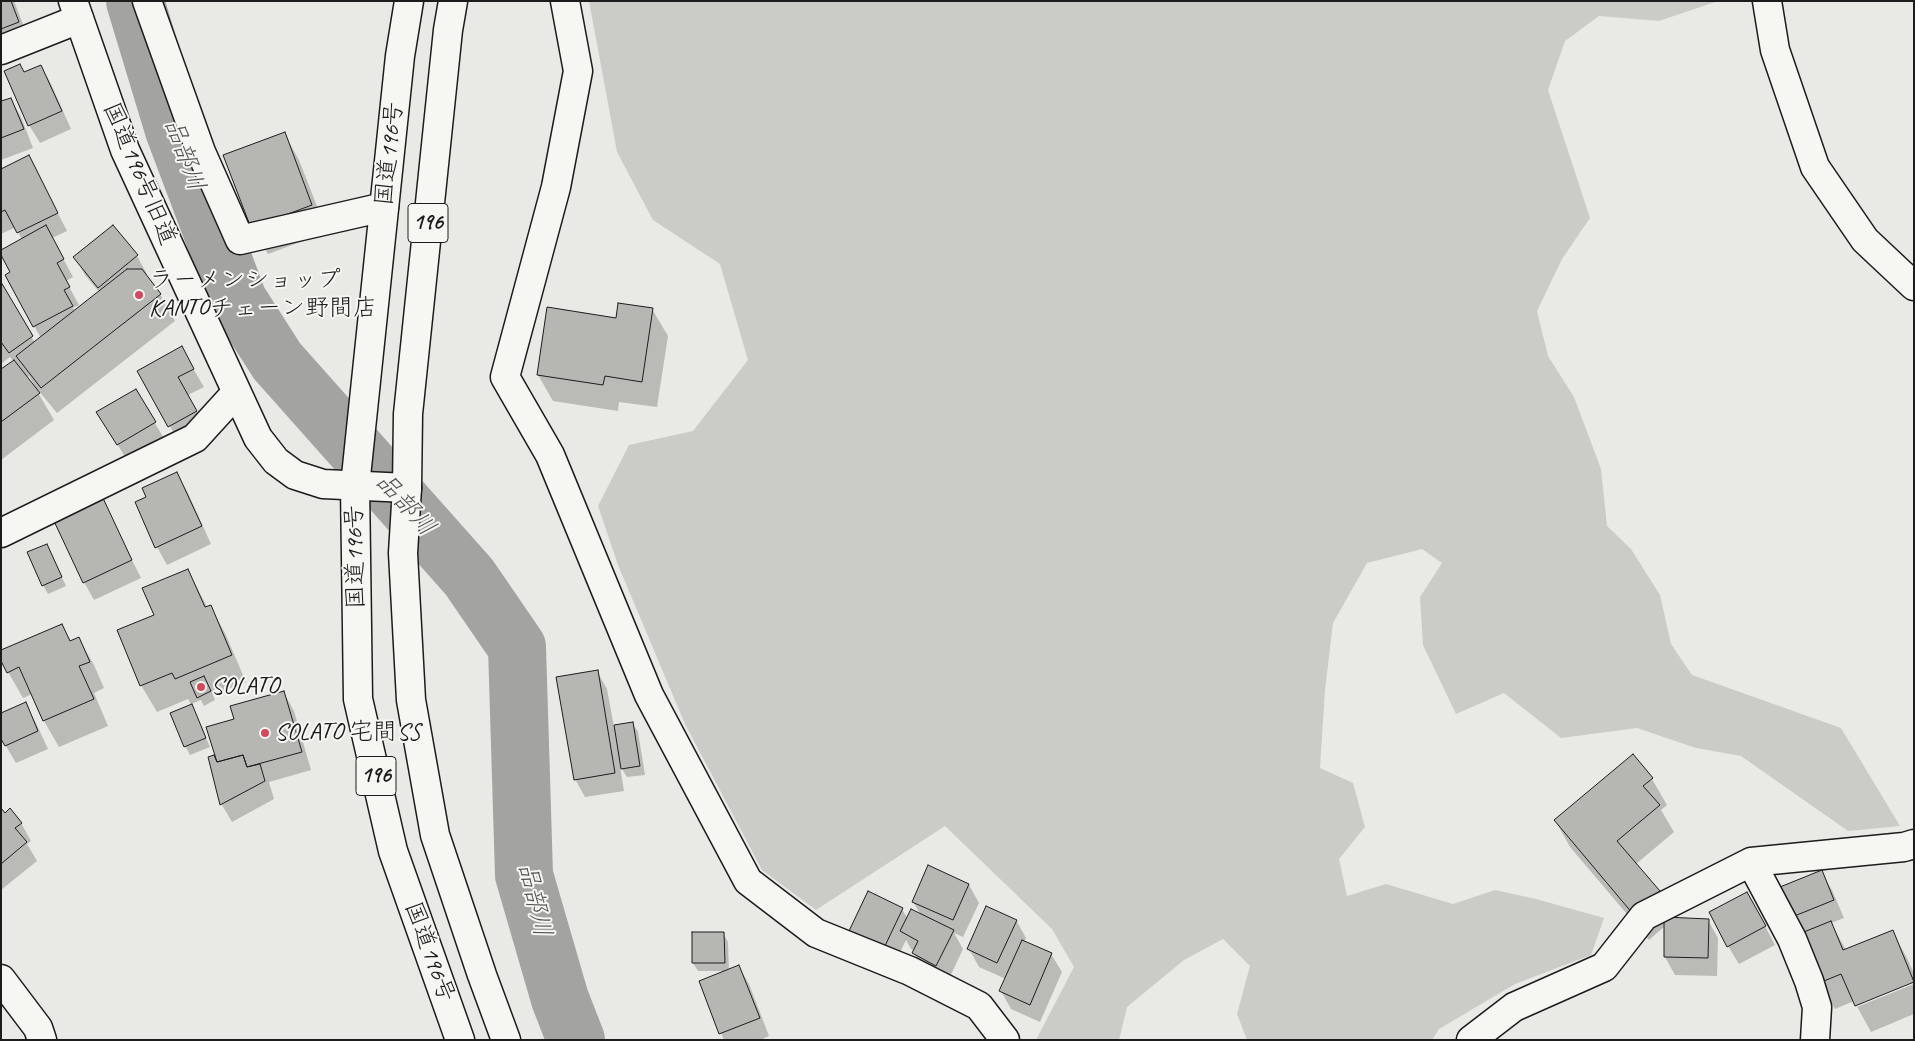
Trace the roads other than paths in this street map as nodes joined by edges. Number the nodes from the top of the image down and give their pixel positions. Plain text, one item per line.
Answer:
1 (147, 1) edge
2 (409, 1) edge
3 (453, 1) edge
4 (565, 1) edge
5 (1767, 1) edge
6 (76, 10) edge
7 (1, 50) edge
8 (384, 208) junction
9 (1914, 286) edge
10 (236, 393) junction
11 (407, 488) junction
12 (350, 491) junction
13 (1, 534) edge
14 (1914, 844) edge
15 (1751, 862) junction
16 (1, 979) edge
17 (42, 1040) edge
18 (460, 1040) edge
19 (506, 1040) edge
20 (1006, 1040) edge
21 (1471, 1040) edge
22 (1815, 1040) edge

1 - 8 main road
2 - 8 main road, 国道196号 / 196
3 - 11 main road, 国道196号 / 196
4 - 20 main road
5 - 9 main road
6 - 7 main road
6 - 10 main road, 国道196号旧道
8 - 12 main road, 国道196号 / 196
10 - 12 main road, 国道196号旧道
10 - 13 main road
11 - 12 main road, 国道196号旧道
11 - 19 main road, 国道196号 / 196
12 - 18 main road, 国道196号 / 196
14 - 15 main road
15 - 21 main road
15 - 22 main road
16 - 17 main road

